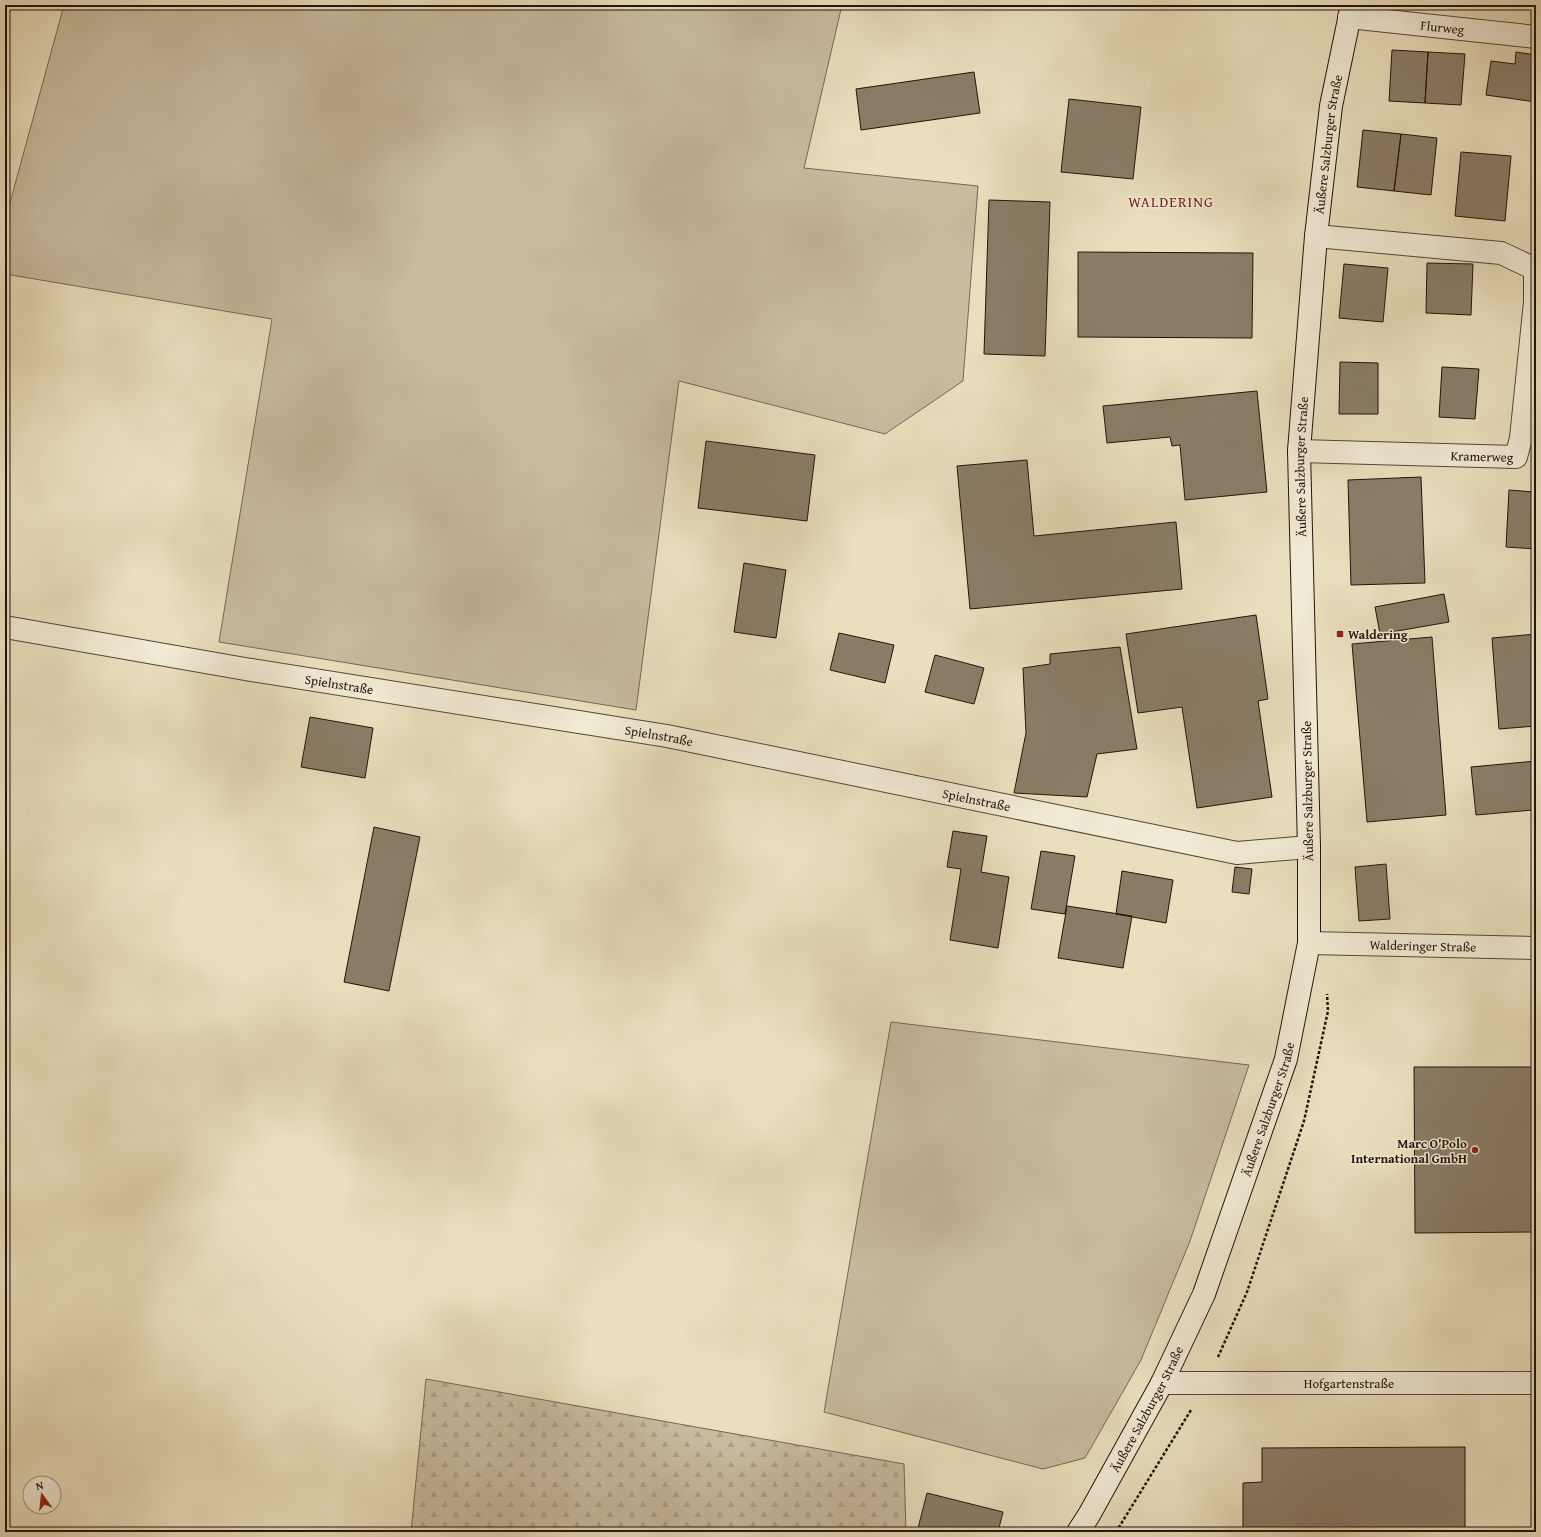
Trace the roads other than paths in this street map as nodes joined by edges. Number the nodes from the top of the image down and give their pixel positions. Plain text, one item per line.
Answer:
1 (1350, 11) edge
2 (1536, 37) edge
3 (1316, 236) junction
4 (1299, 452) junction
5 (5, 627) edge
6 (1309, 846) junction
7 (1309, 943) junction
8 (1536, 948) edge
9 (1162, 1383) junction
10 (1536, 1383) edge
11 (1078, 1532) edge

1 - 2 street, Flurweg
1 - 3 street, Äußere Salzburger Straße
3 - 4 street, Äußere Salzburger Straße
3 - 4 street, Kramerweg
4 - 6 street, Äußere Salzburger Straße
5 - 6 street, Spielnstraße
6 - 7 street, Äußere Salzburger Straße
7 - 8 street, Walderinger Straße
7 - 9 street, Äußere Salzburger Straße
9 - 10 street, Hofgartenstraße
9 - 11 street, Äußere Salzburger Straße

